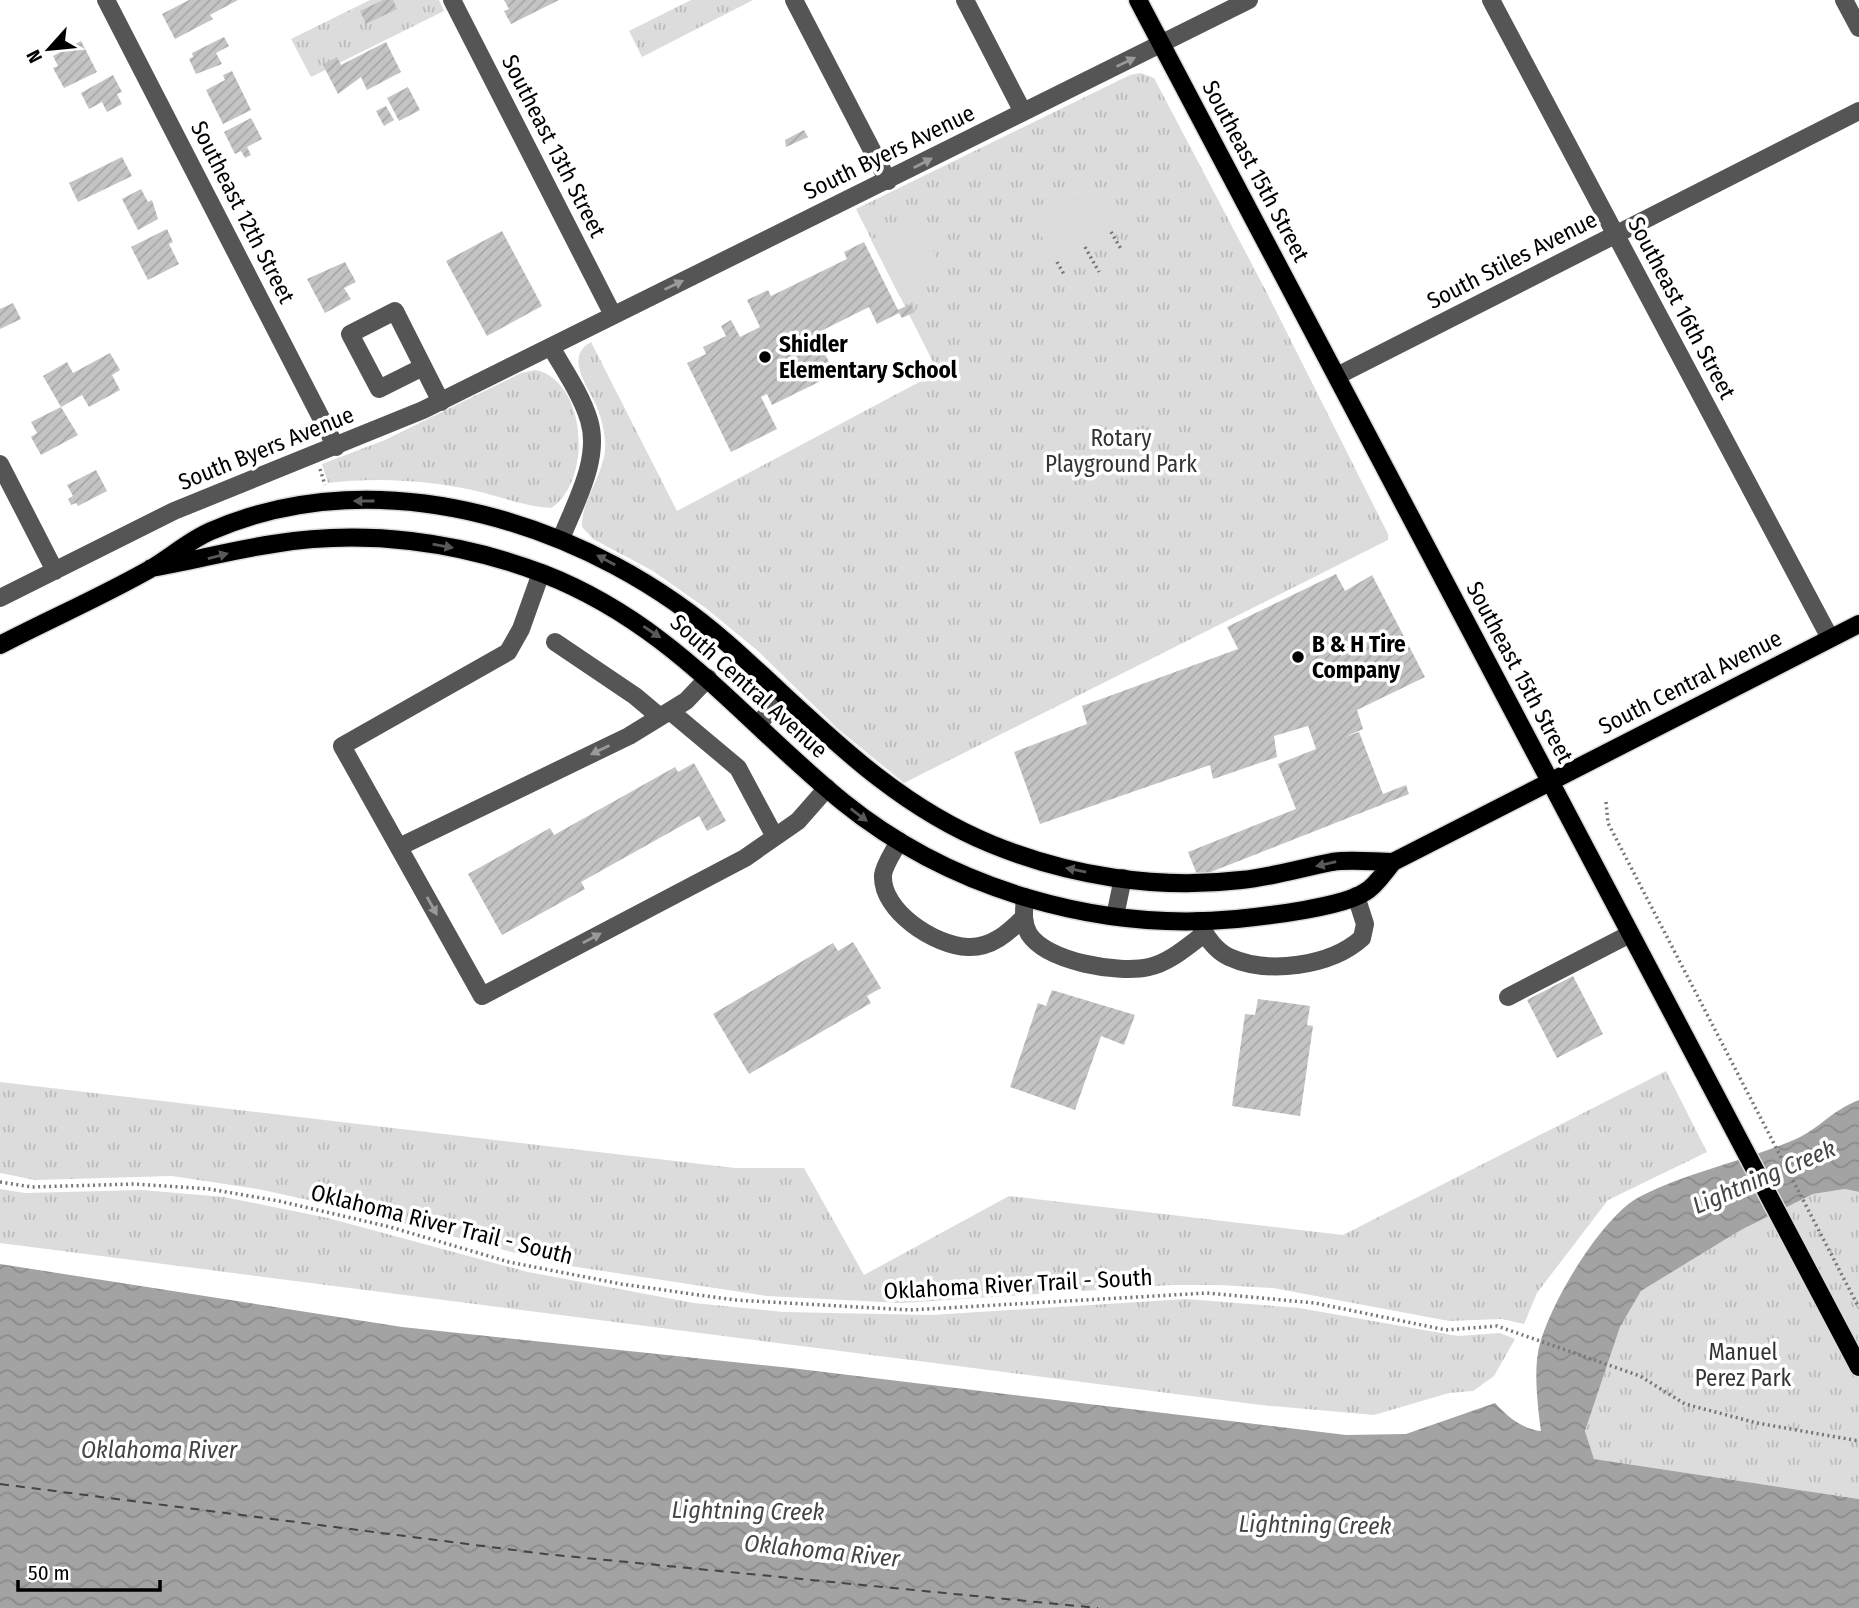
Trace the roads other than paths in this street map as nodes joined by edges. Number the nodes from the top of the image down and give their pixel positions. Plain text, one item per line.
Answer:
1 (106, 0) edge
2 (452, 0) edge
3 (794, 0) edge
4 (965, 0) edge
5 (1138, 0) edge
6 (1249, 0) edge
7 (1491, 0) edge
8 (1844, 0) edge
9 (1859, 28) edge
10 (1161, 44) junction
11 (1859, 111) edge
12 (1023, 112) junction
13 (888, 181) junction
14 (1616, 235) junction
15 (613, 315) junction
16 (551, 347) junction
17 (423, 368) junction
18 (1337, 376) junction
19 (440, 402) junction
20 (335, 447) junction
21 (0, 464) edge
22 (561, 539) junction
23 (151, 568) junction
24 (55, 570) junction
25 (541, 573) junction
26 (0, 598) edge
27 (1859, 624) edge
28 (1830, 638) junction
29 (555, 642) dead end
30 (0, 645) edge
31 (708, 678) junction
32 (784, 696) junction
33 (665, 714) junction
34 (758, 724) junction
35 (1550, 782) junction
36 (827, 788) junction
37 (775, 837) junction
38 (900, 842) junction
39 (398, 847) junction
40 (1394, 862) junction
41 (1123, 878) junction
42 (1356, 895) junction
43 (1025, 897) junction
44 (1115, 916) junction
45 (1023, 918) junction
46 (1201, 928) junction
47 (1630, 934) junction
48 (1508, 997) dead end
49 (1859, 1367) edge

1 - 20 street, Southeast 12th Street
2 - 15 street, Southeast 13th Street
3 - 13 street
4 - 12 street
5 - 10 main road, Southeast 15th Street
6 - 10 street, South Byers Avenue
7 - 14 street, Southeast 16th Street
8 - 9 street
12 -> 10 street, South Byers Avenue
10 - 18 main road, Southeast 15th Street
11 - 14 street, South Stiles Avenue
13 -> 12 street, South Byers Avenue
15 -> 13 street, South Byers Avenue
14 - 18 street, South Stiles Avenue
14 - 28 street, Southeast 16th Street
15 - 16 street, South Byers Avenue
16 - 19 street, South Byers Avenue
16 - 22 street
17 - 17 street
17 - 19 street
18 - 35 main road, Southeast 15th Street
19 - 20 street, South Byers Avenue
20 - 24 street, South Byers Avenue
21 - 24 street
22 -> 23 main road, South Central Avenue
32 -> 22 main road, South Central Avenue
23 -> 25 main road, South Central Avenue
23 - 30 main road
24 - 26 street, South Byers Avenue
25 -> 31 main road, South Central Avenue
25 - 39 street
27 - 28 main road, South Central Avenue
28 - 35 main road, South Central Avenue
29 - 33 street
31 - 33 street
31 - 34 main road, South Central Avenue
32 - 34 street
41 -> 32 main road, South Central Avenue
33 - 37 street
33 -> 39 street
34 - 36 main road, South Central Avenue
35 - 40 main road, South Central Avenue
35 - 47 main road, Southeast 15th Street
36 - 37 street
36 -> 38 main road, South Central Avenue
39 -> 37 street
38 - 43 main road, South Central Avenue
38 - 45 street
40 -> 41 main road, South Central Avenue
40 - 42 main road, South Central Avenue
41 - 44 street
42 - 46 main road, South Central Avenue
42 - 46 street
43 - 44 main road, South Central Avenue
43 - 45 street
44 - 46 main road, South Central Avenue
45 - 46 street
47 - 48 street
47 - 49 main road, Southeast 15th Street

